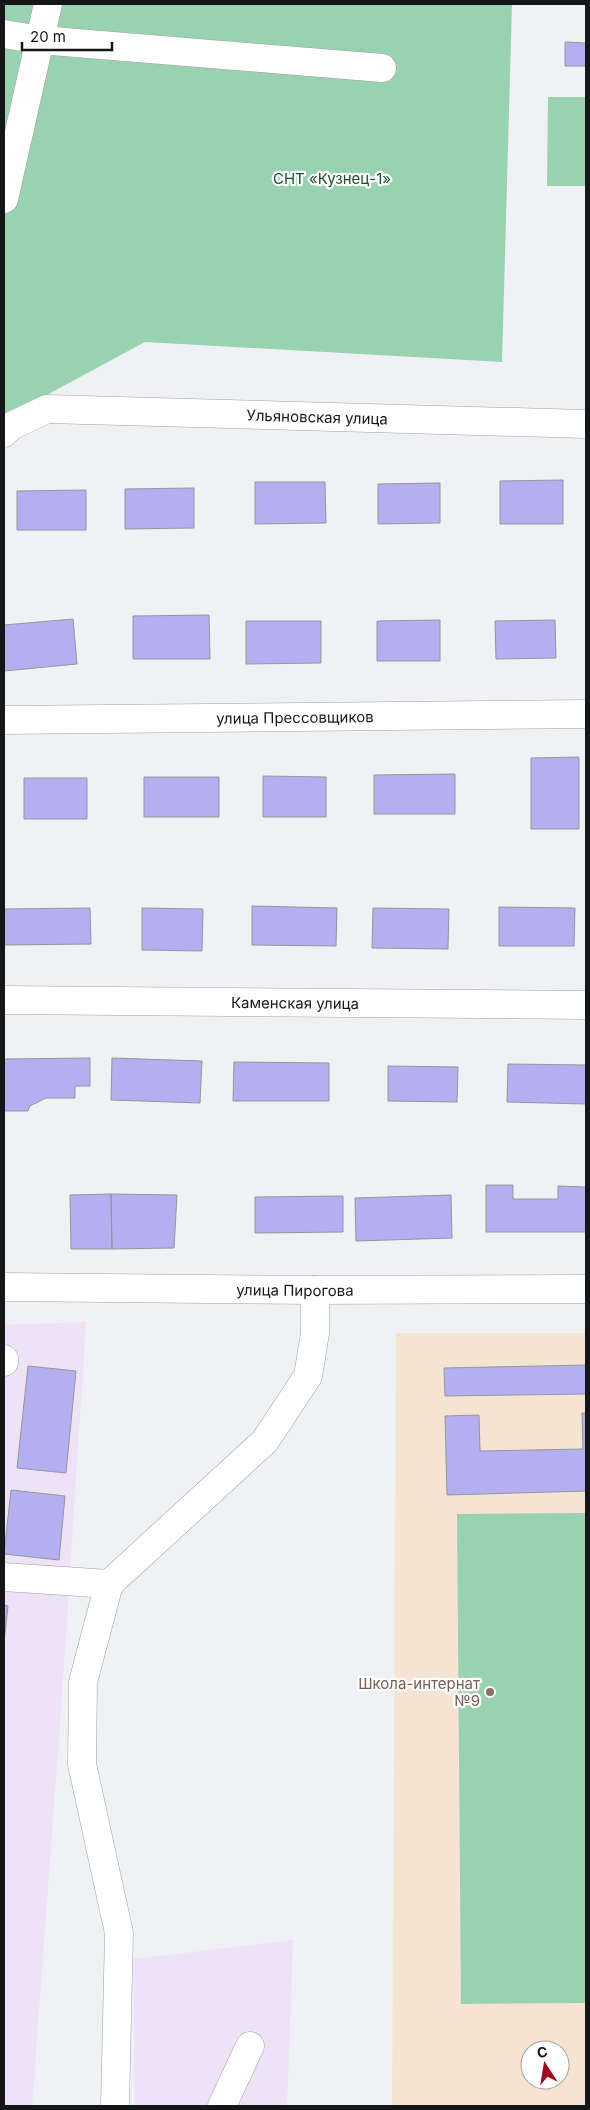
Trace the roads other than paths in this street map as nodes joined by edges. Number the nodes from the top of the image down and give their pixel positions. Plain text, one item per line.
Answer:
1 (48, 4) edge
2 (4, 34) edge
3 (40, 40) junction
4 (382, 68) dead end
5 (4, 199) edge
6 (586, 424) edge
7 (4, 433) edge
8 (586, 714) edge
9 (4, 720) edge
10 (4, 1000) edge
11 (586, 1005) edge
12 (4, 1287) edge
13 (586, 1289) edge
14 (314, 1290) junction
15 (4, 1577) edge
16 (110, 1584) junction
17 (250, 2046) dead end
18 (115, 2106) edge
19 (222, 2106) edge

1 - 3 street
2 - 3 street
3 - 4 street
3 - 5 street
6 - 7 street, Ульяновская улица
8 - 9 street, улица Прессовщиков
10 - 11 street, Каменская улица
12 - 14 street, улица Пирогова
13 - 14 street, улица Пирогова
14 - 16 street
15 - 16 street
16 - 18 street
17 - 19 street

